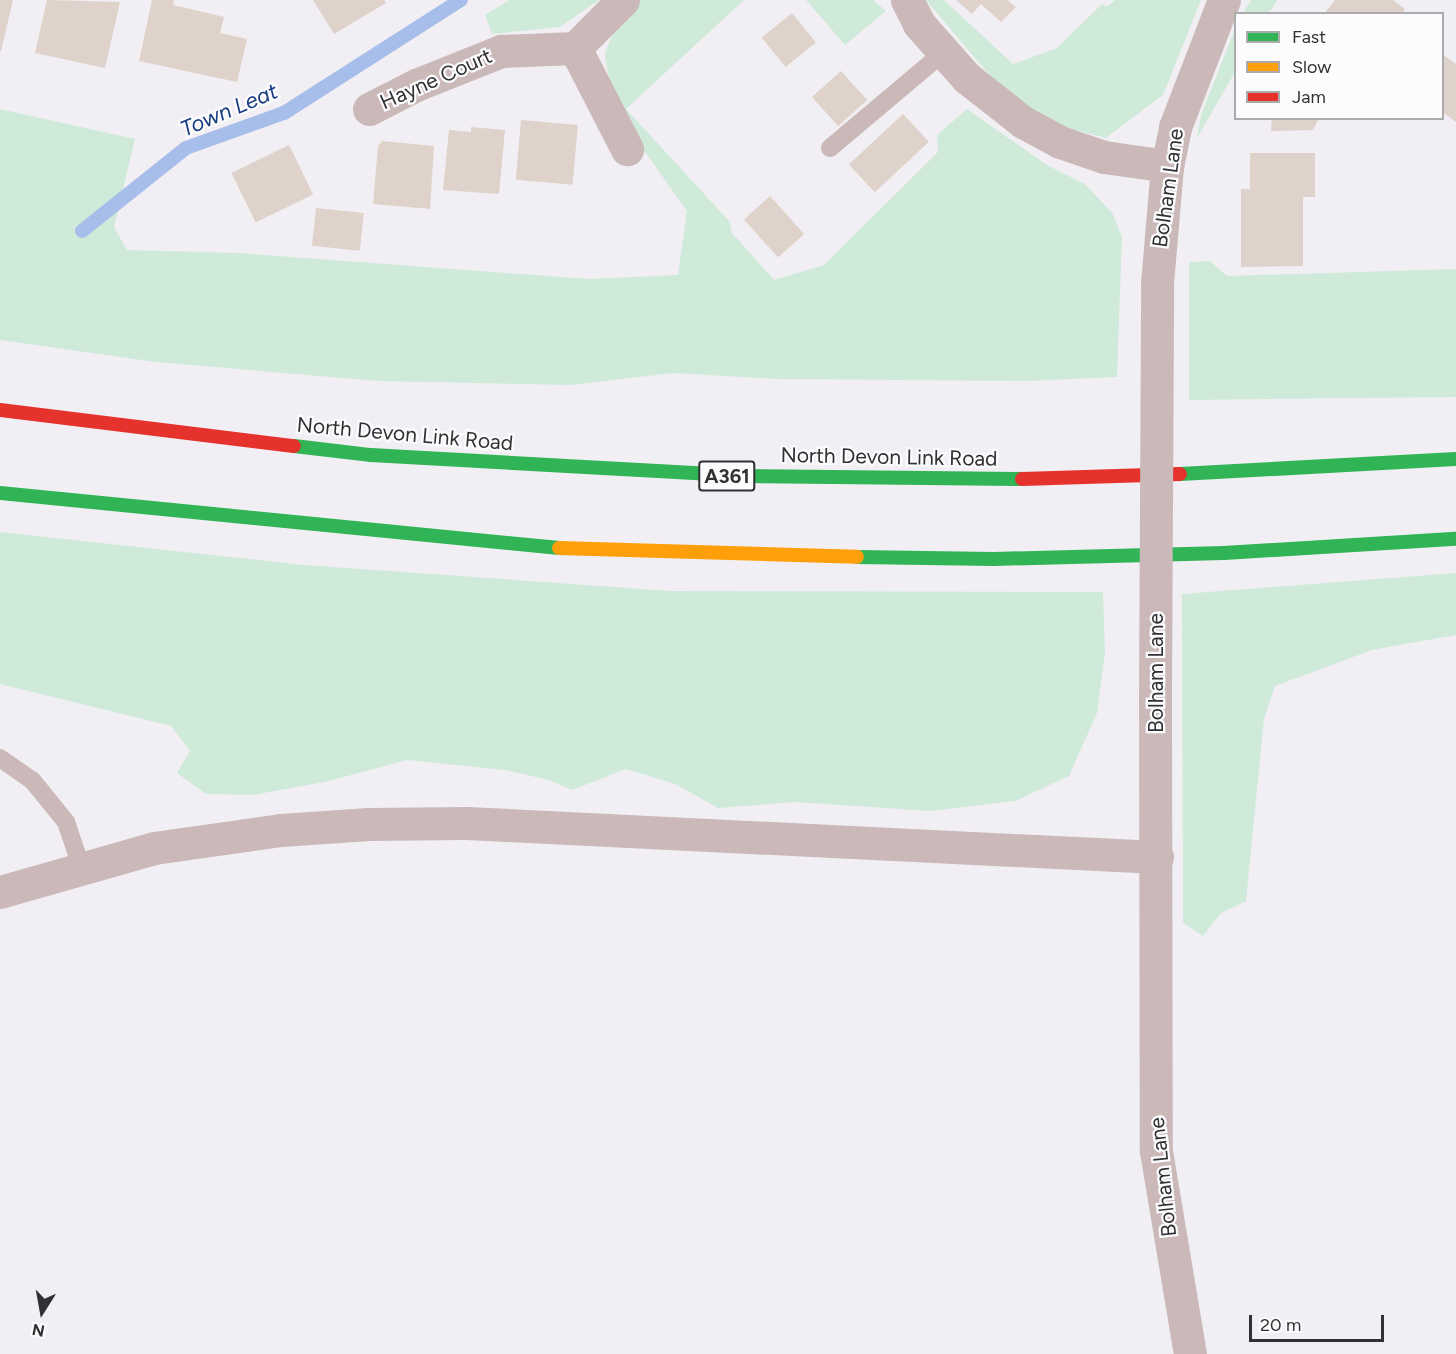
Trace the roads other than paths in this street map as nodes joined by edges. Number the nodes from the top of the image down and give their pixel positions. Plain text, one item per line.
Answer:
1 (623, 0) edge
2 (907, 0) edge
3 (1224, 0) edge
4 (575, 48) junction
5 (943, 53) junction
6 (369, 109) dead end
7 (830, 148) dead end
8 (627, 149) dead end
9 (1167, 166) junction
10 (0, 410) edge
11 (1456, 459) edge
12 (0, 493) edge
13 (1456, 539) edge
14 (0, 758) edge
15 (1157, 857) junction
16 (81, 866) junction
17 (0, 892) edge
18 (1190, 1354) edge

1 - 4 street
2 - 5 street
3 - 9 street, Bolham Lane
4 - 6 street, Hayne Court
4 - 8 street
5 - 7 lane
5 - 9 street
9 - 15 street, Bolham Lane, bridge
10 - 11 highway, North Devon Link Road / A361
12 - 13 highway
14 - 16 lane
15 - 16 street
15 - 18 street, Bolham Lane
16 - 17 street

